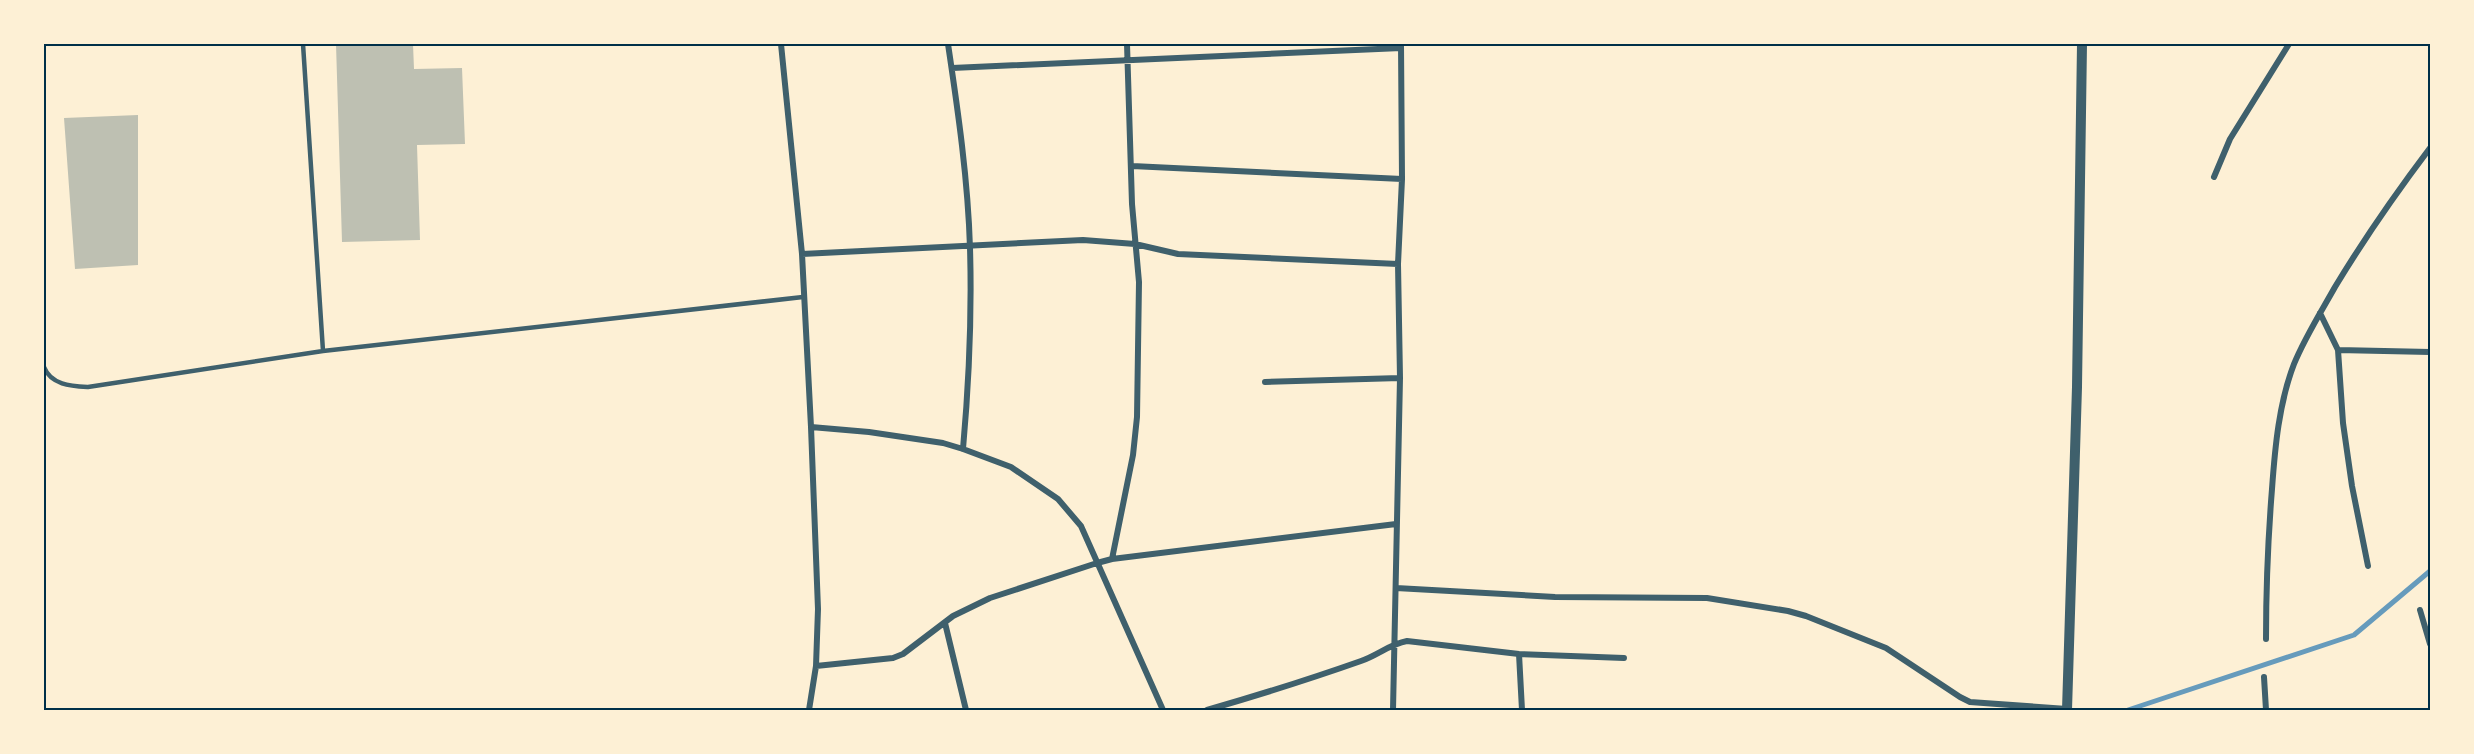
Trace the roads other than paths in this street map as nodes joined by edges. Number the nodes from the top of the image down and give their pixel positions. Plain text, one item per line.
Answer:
1 (303, 44) edge
2 (782, 44) edge
3 (948, 44) edge
4 (1127, 44) edge
5 (2082, 44) edge
6 (2289, 44) edge
7 (1401, 46) edge
8 (1128, 61) junction
9 (952, 68) junction
10 (2430, 148) edge
11 (1131, 166) junction
12 (2214, 177) dead end
13 (1402, 179) junction
14 (1135, 244) junction
15 (970, 247) junction
16 (802, 254) junction
17 (1398, 264) junction
18 (803, 297) junction
19 (2320, 313) junction
20 (2338, 350) junction
21 (323, 351) junction
22 (2430, 352) edge
23 (44, 367) edge
24 (1400, 378) junction
25 (1265, 382) dead end
26 (811, 427) junction
27 (963, 449) junction
28 (1396, 524) junction
29 (1112, 559) junction
30 (1097, 563) junction
31 (2368, 566) dead end
32 (1396, 588) junction
33 (2420, 610) dead end
34 (945, 623) junction
35 (2266, 639) dead end
36 (1394, 643) junction
37 (2430, 644) edge
38 (1519, 654) junction
39 (1624, 658) dead end
40 (816, 666) junction
41 (2264, 677) dead end
42 (2067, 710) edge
43 (809, 711) edge
44 (966, 711) edge
45 (1164, 711) edge
46 (1207, 711) edge
47 (1393, 711) edge
48 (1522, 711) edge
49 (2266, 711) edge

1 - 21 lane
2 - 16 street
3 - 9 street
4 - 8 street
5 - 42 street
6 - 12 street
7 - 8 street
7 - 13 street
8 - 9 street
8 - 11 street
9 - 15 street
10 - 19 street
11 - 13 street
11 - 14 street
13 - 17 street
14 - 15 street
14 - 17 street
14 - 29 street
15 - 16 street
15 - 27 street
16 - 18 street
17 - 24 street
18 - 21 lane
18 - 26 street
19 - 20 street
19 - 35 street
20 - 22 street
20 - 31 street
21 - 23 lane
24 - 25 street
24 - 28 street
26 - 27 street
26 - 40 street
27 - 30 street
28 - 29 street
28 - 32 street
29 - 30 street
30 - 34 street
30 - 45 street
32 - 36 street
32 - 42 street
33 - 37 street
34 - 40 street
34 - 44 street
36 - 38 street
36 - 46 street
36 - 47 street
38 - 39 street
38 - 48 street
40 - 43 street
41 - 49 street

